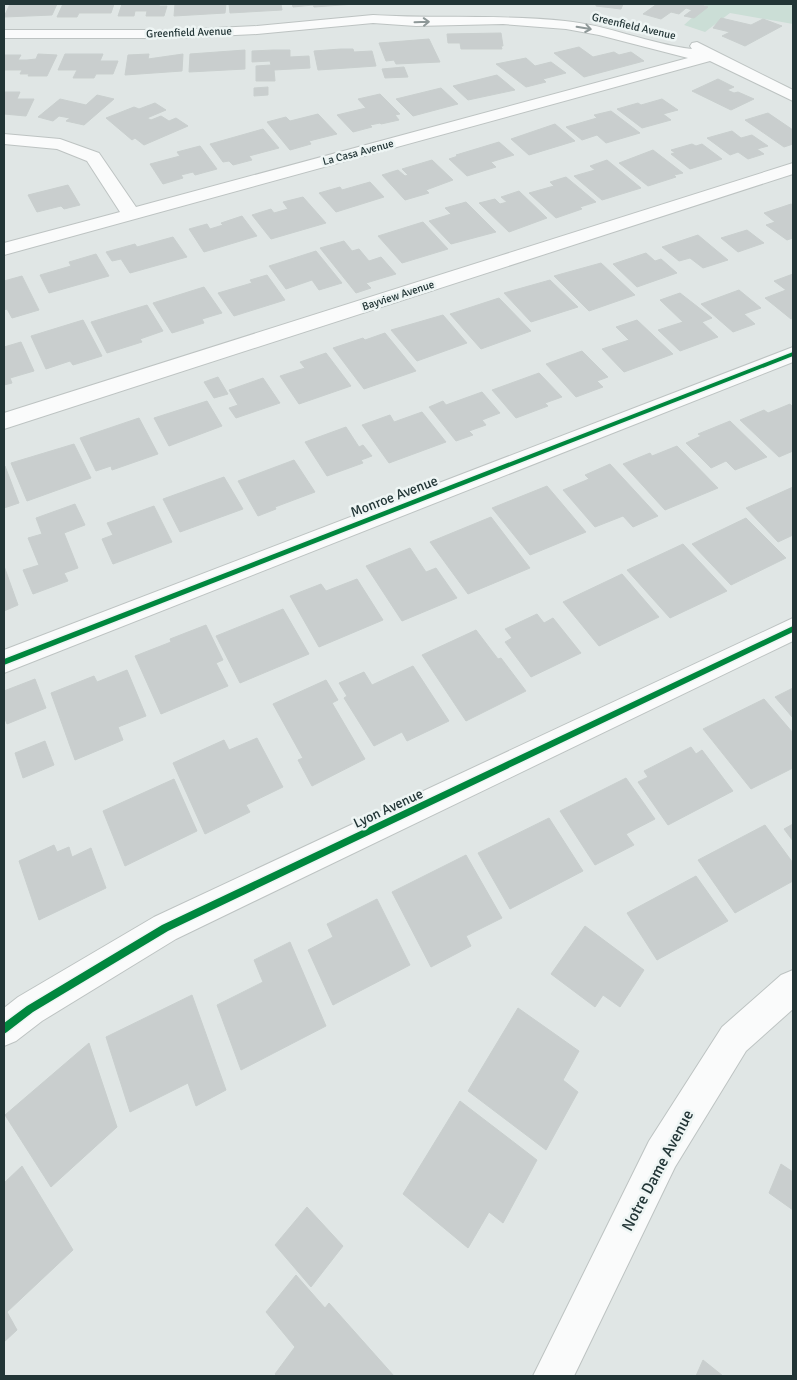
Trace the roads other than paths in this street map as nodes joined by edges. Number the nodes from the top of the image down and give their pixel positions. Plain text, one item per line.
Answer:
1 (470, 6) dead end
2 (444, 7) dead end
3 (373, 19) junction
4 (619, 21) dead end
5 (4, 34) edge
6 (684, 38) dead end
7 (712, 56) junction
8 (792, 94) edge
9 (4, 138) edge
10 (793, 168) edge
11 (131, 214) junction
12 (4, 249) edge
13 (793, 354) edge
14 (4, 421) edge
15 (793, 629) edge
16 (4, 662) edge
17 (793, 987) edge
18 (4, 1029) edge
19 (553, 1376) edge

1 - 4 street, Greenfield Avenue
2 - 3 street, Greenfield Avenue
3 - 5 street, Greenfield Avenue
3 -> 7 street, Greenfield Avenue
6 - 7 street, Greenfield Avenue
7 - 8 street, Greenfield Avenue
7 - 11 street, La Casa Avenue
9 - 11 street
10 - 14 street, Bayview Avenue
11 - 12 street, La Casa Avenue
13 - 16 street, Monroe Avenue
15 - 18 street, Lyon Avenue
17 - 19 street, Notre Dame Avenue

